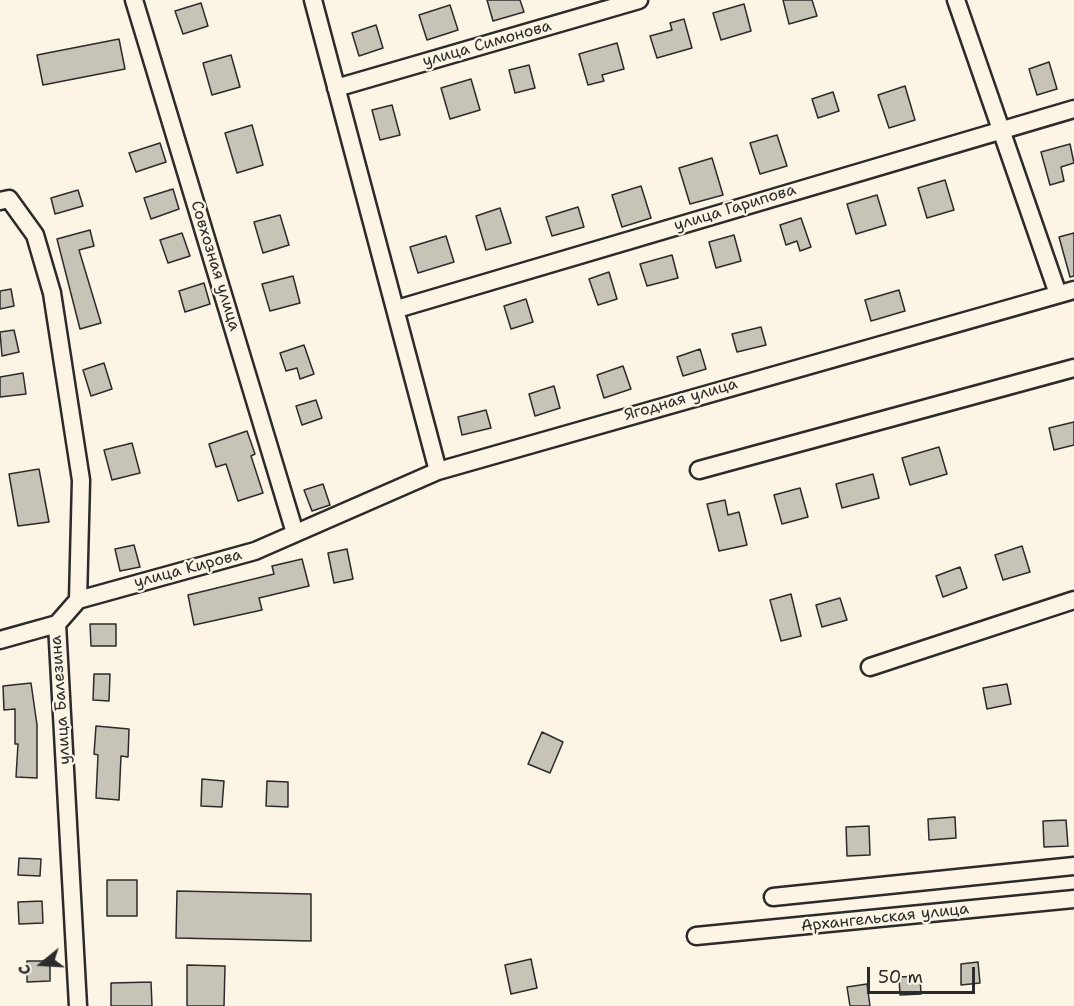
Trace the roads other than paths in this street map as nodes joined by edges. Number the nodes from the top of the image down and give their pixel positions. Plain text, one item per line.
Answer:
1 (134, 0) edge
2 (313, 0) edge
3 (639, 0) edge
4 (956, 0) edge
5 (336, 88) junction
6 (1074, 109) edge
7 (1002, 129) junction
8 (4, 200) edge
9 (1074, 290) edge
10 (1058, 294) junction
11 (397, 309) junction
12 (1074, 368) edge
13 (699, 470) dead end
14 (438, 471) junction
15 (295, 533) junction
16 (78, 600) junction
17 (1074, 600) edge
18 (57, 624) junction
19 (0, 640) edge
20 (870, 667) dead end
21 (1074, 866) edge
22 (773, 897) dead end
23 (1074, 899) edge
24 (696, 936) dead end
25 (78, 1006) edge

1 - 15 street, Совхозная улица
2 - 5 street
3 - 5 street, улица Симонова
4 - 7 street
5 - 11 street
6 - 7 street, улица Гарипова
7 - 10 street
7 - 11 street, улица Гарипова
8 - 16 street
9 - 10 street, Ягодная улица
10 - 14 street, Ягодная улица
11 - 14 street
12 - 13 street
14 - 15 street, Ягодная улица
15 - 16 street, улица Кирова
16 - 18 street, улица Балезина
17 - 20 street
18 - 19 street
18 - 25 street, улица Балезина
21 - 22 street, Архангельская улица
23 - 24 street, Архангельская улица

